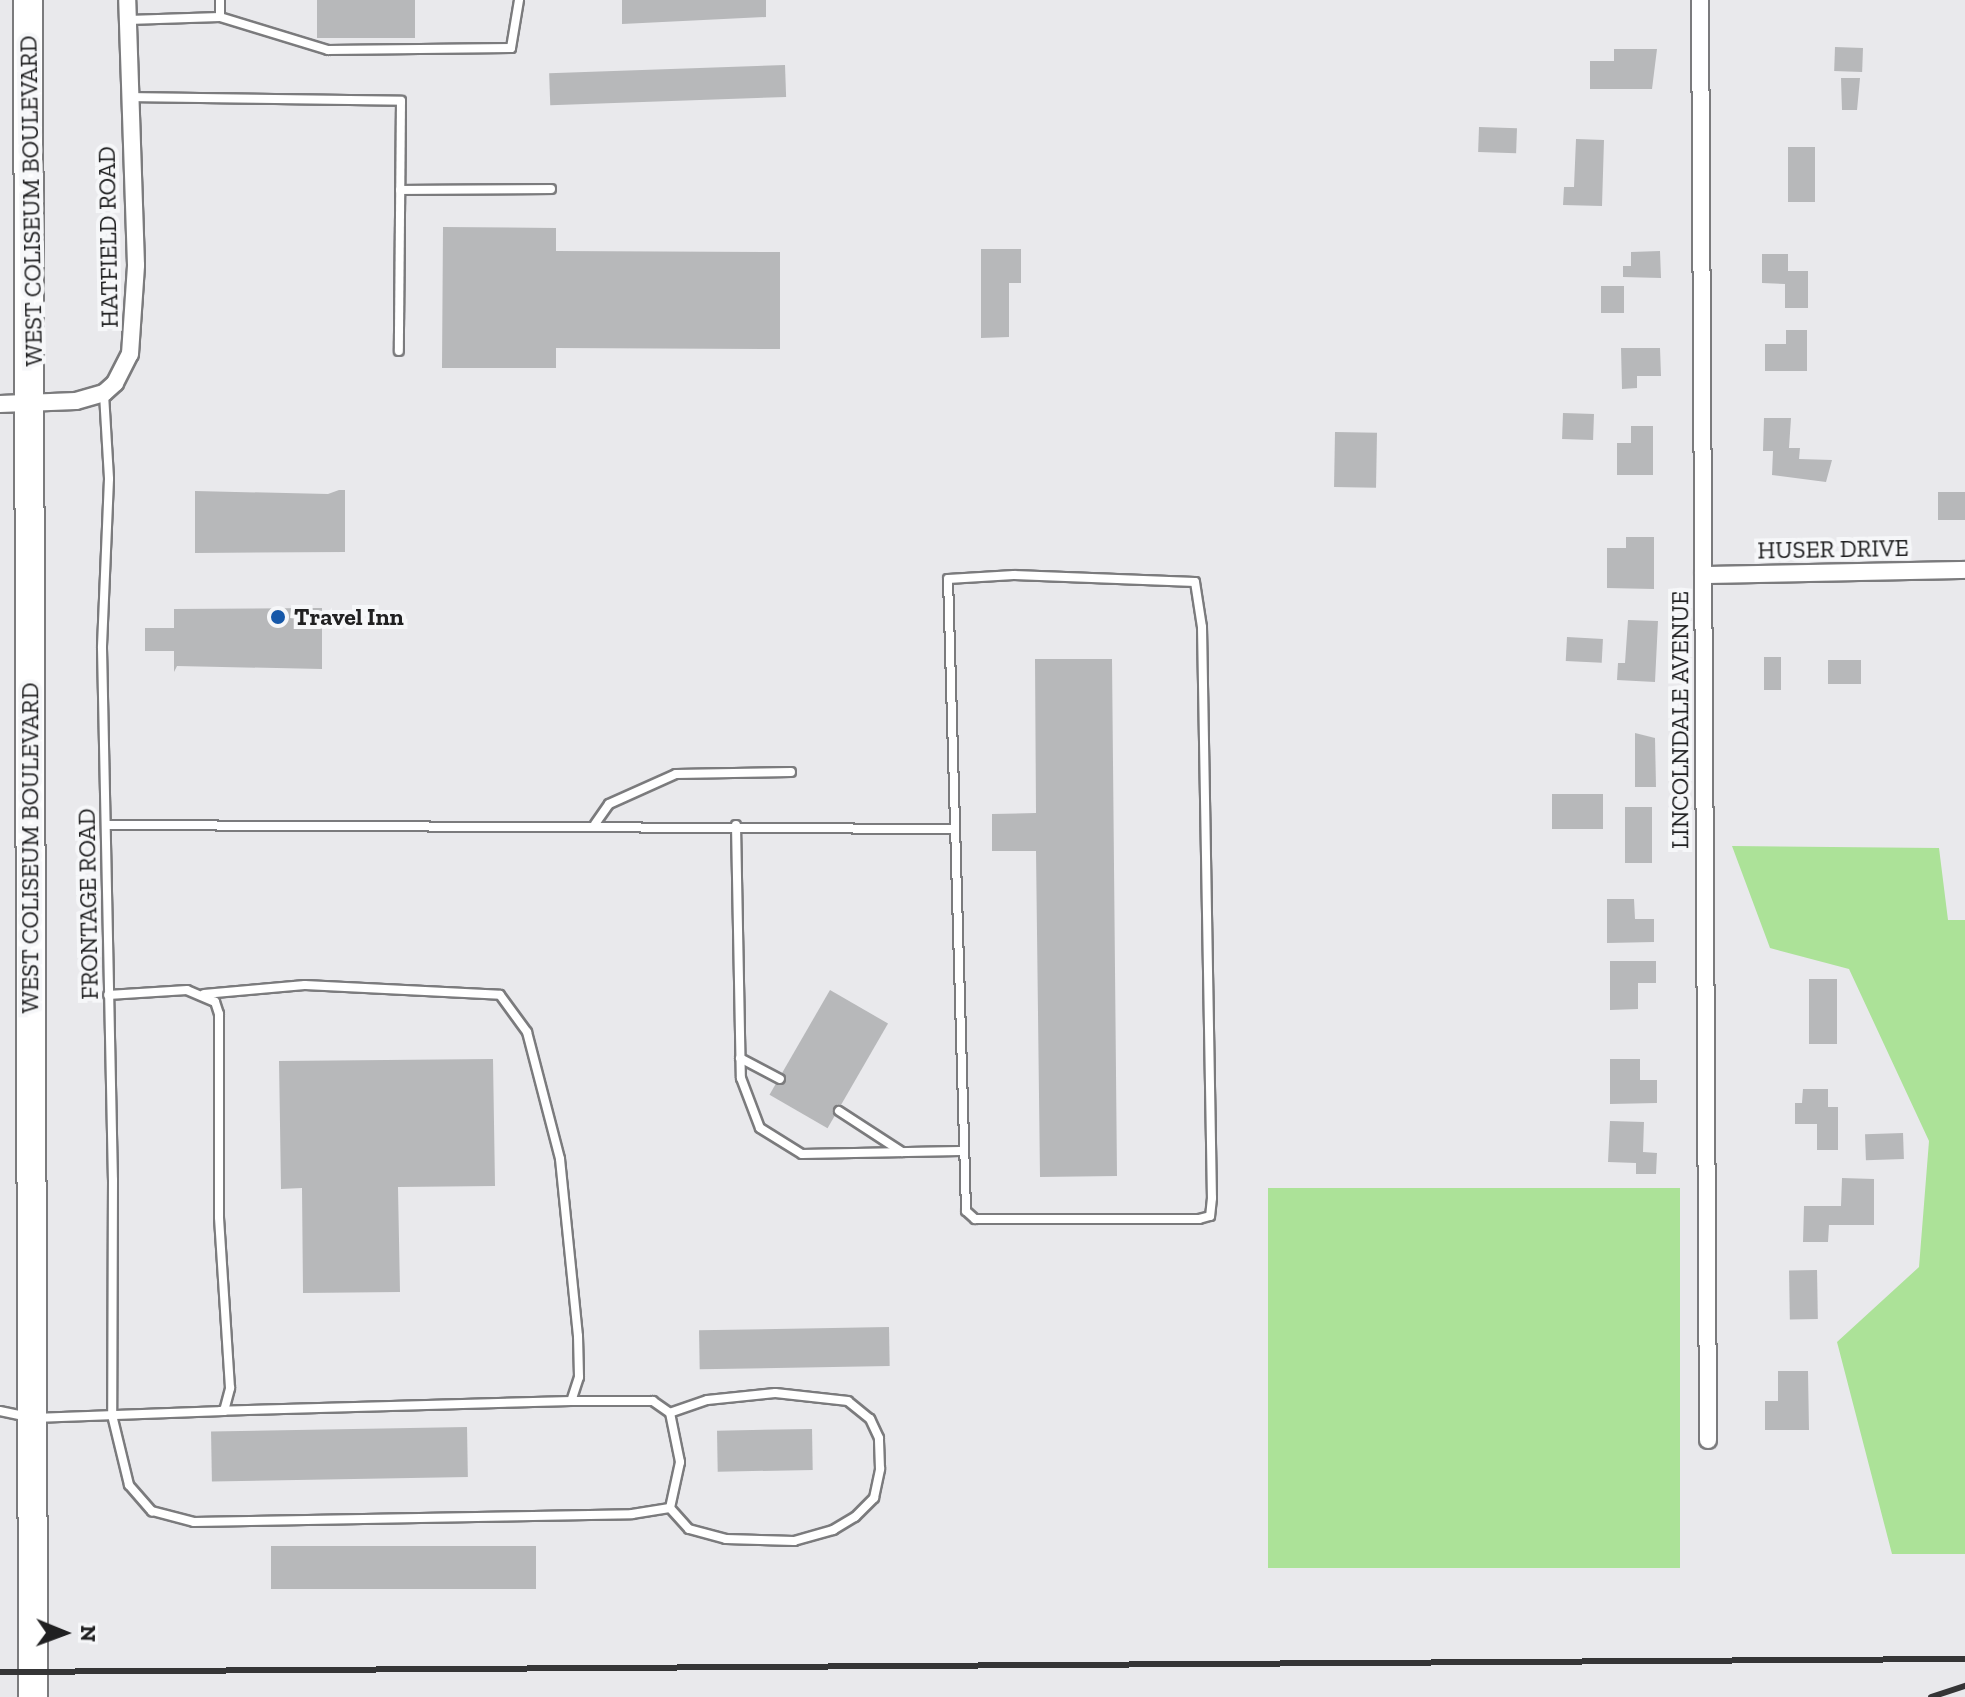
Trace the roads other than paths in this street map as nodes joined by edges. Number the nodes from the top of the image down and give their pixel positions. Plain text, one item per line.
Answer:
1 (28, 0) edge
2 (44, 0) edge
3 (127, 0) edge
4 (220, 0) edge
5 (519, 0) edge
6 (1700, 0) edge
7 (220, 17) junction
8 (128, 20) junction
9 (129, 97) junction
10 (32, 122) junction
11 (551, 189) dead end
12 (400, 190) junction
13 (399, 351) dead end
14 (104, 393) junction
15 (0, 404) edge
16 (33, 405) junction
17 (1965, 570) edge
18 (1703, 575) junction
19 (791, 772) dead end
20 (595, 824) junction
21 (108, 825) junction
22 (736, 825) junction
23 (951, 829) junction
24 (204, 994) junction
25 (108, 995) junction
26 (740, 1058) junction
27 (780, 1079) dead end
28 (839, 1111) dead end
29 (960, 1151) junction
30 (902, 1152) junction
31 (571, 1401) junction
32 (0, 1411) edge
33 (221, 1411) junction
34 (670, 1413) junction
35 (112, 1415) junction
36 (34, 1418) junction
37 (1708, 1440) dead end
38 (670, 1508) junction
39 (33, 1697) edge

1 - 10 highway, WEST COLISEUM BOULEVARD
2 - 10 highway
3 - 8 street, HATFIELD ROAD
4 - 7 lane
5 - 7 lane
6 - 18 street, LINCOLNDALE AVENUE
7 - 8 lane
8 - 9 street, HATFIELD ROAD
9 - 12 lane
9 - 14 street, HATFIELD ROAD
10 - 16 highway, WEST COLISEUM BOULEVARD
11 - 12 lane
12 - 13 lane
14 - 16 street
14 - 21 lane, FRONTAGE ROAD
15 - 16 street
16 - 36 highway, WEST COLISEUM BOULEVARD
17 - 18 street, HUSER DRIVE
18 - 37 street, LINCOLNDALE AVENUE
19 - 20 lane
20 - 21 lane
20 - 22 lane
21 - 25 lane, FRONTAGE ROAD
22 - 23 lane
22 - 26 lane
23 - 29 lane
23 - 29 lane
24 - 25 lane
24 - 31 lane
24 - 33 lane
25 - 35 lane, FRONTAGE ROAD
26 - 27 lane
26 - 30 lane
28 - 30 lane
29 - 30 lane
31 - 33 lane
31 - 34 lane
32 - 36 lane
33 - 35 lane
34 - 38 lane
34 - 38 lane
35 - 36 lane
35 - 38 lane, FRONTAGE ROAD
36 - 39 highway, WEST COLISEUM BOULEVARD

